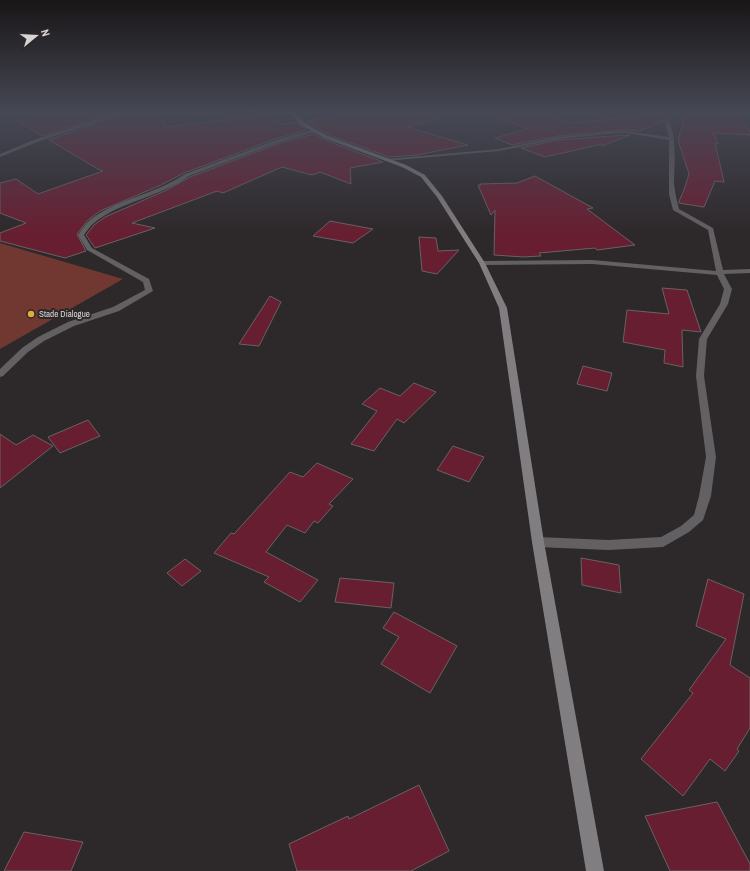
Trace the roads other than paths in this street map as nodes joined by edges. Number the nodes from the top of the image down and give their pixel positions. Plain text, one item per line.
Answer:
1 (247, 153) edge
2 (367, 153) edge
3 (469, 153) edge
4 (671, 153) edge
5 (386, 160) junction
6 (482, 264) junction
7 (750, 271) edge
8 (720, 273) junction
9 (0, 374) edge
10 (538, 542) junction
11 (595, 871) edge

1 - 9 street
2 - 5 main road
3 - 5 street
4 - 8 street
5 - 6 main road
6 - 8 street
6 - 10 main road
7 - 8 street
8 - 10 street
10 - 11 main road

